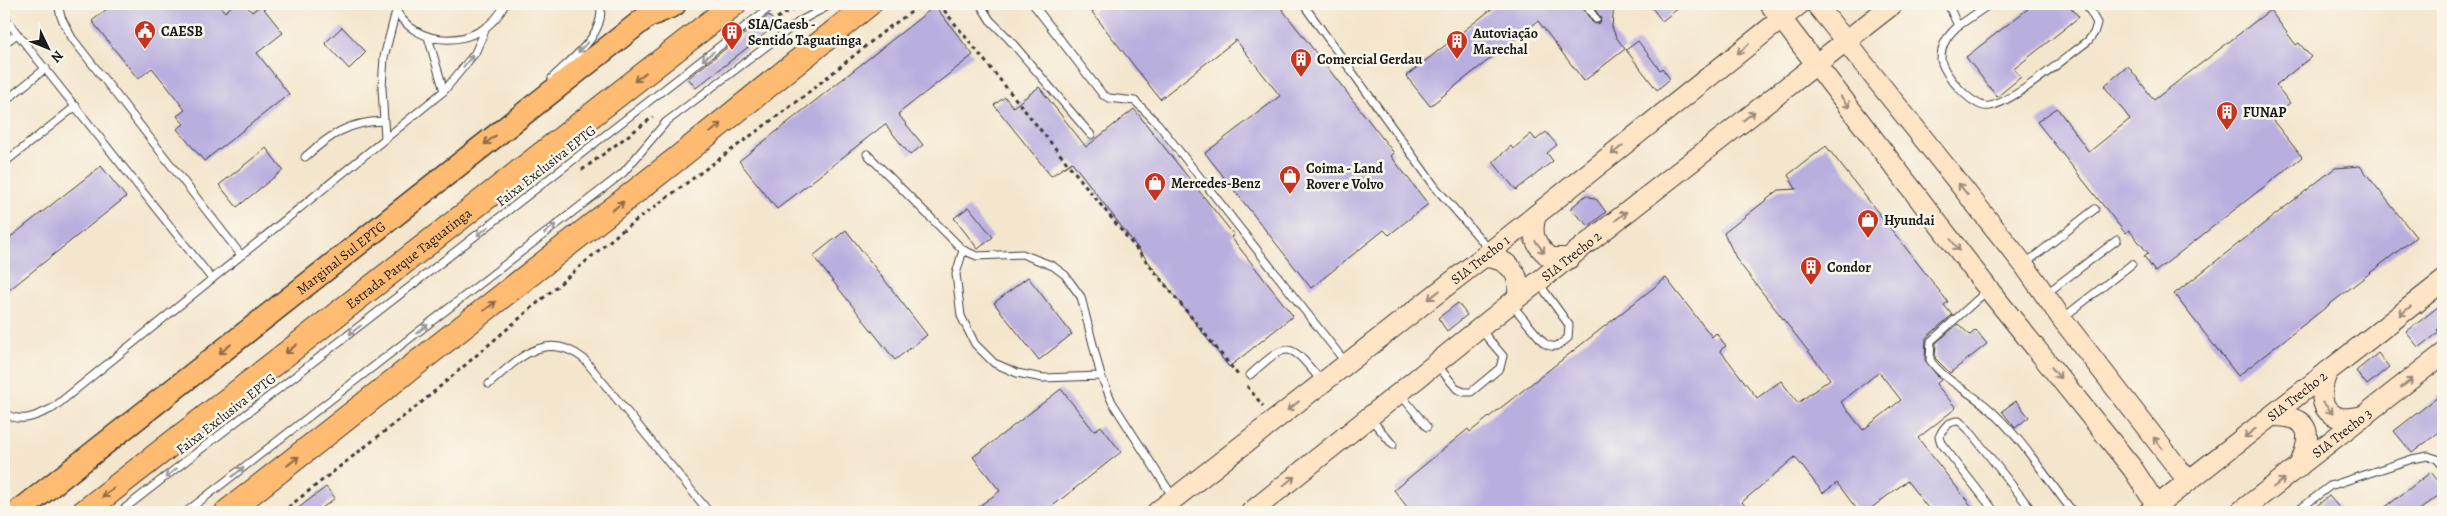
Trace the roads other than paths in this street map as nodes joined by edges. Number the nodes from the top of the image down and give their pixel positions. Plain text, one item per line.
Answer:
1 (58, 4) edge
2 (505, 4) edge
3 (600, 4) edge
4 (734, 4) edge
5 (774, 4) edge
6 (832, 4) edge
7 (869, 4) edge
8 (980, 4) edge
9 (1033, 4) edge
10 (1303, 4) edge
11 (1585, 4) edge
12 (1800, 4) edge
13 (1816, 4) edge
14 (1893, 4) edge
15 (1948, 4) edge
16 (1990, 4) edge
17 (2086, 4) edge
18 (394, 7) edge
19 (663, 7) edge
20 (1775, 11) edge
21 (4, 17) edge
22 (1596, 19) dead end
23 (1958, 26) junction
24 (486, 28) junction
25 (17, 34) junction
26 (428, 37) junction
27 (1845, 42) junction
28 (4, 44) edge
29 (1816, 64) junction
30 (46, 68) junction
31 (549, 82) dead end
32 (542, 88) dead end
33 (444, 90) junction
34 (4, 102) edge
35 (76, 106) junction
36 (383, 121) junction
37 (511, 123) junction
38 (1091, 135) dead end
39 (385, 138) junction
40 (867, 154) dead end
41 (305, 157) dead end
42 (4, 163) edge
43 (2095, 210) dead end
44 (1536, 215) junction
45 (2117, 240) dead end
46 (963, 250) junction
47 (1487, 254) junction
48 (241, 255) junction
49 (1570, 258) junction
50 (2132, 264) dead end
51 (2024, 265) junction
52 (212, 278) junction
53 (2443, 280) edge
54 (1538, 282) junction
55 (1989, 290) junction
56 (2044, 294) junction
57 (1514, 301) junction
58 (2062, 319) junction
59 (1480, 328) junction
60 (2443, 354) edge
61 (1346, 363) junction
62 (1435, 363) junction
63 (2328, 371) junction
64 (1250, 375) dead end
65 (1101, 376) junction
66 (1322, 382) junction
67 (489, 384) dead end
68 (1399, 393) junction
69 (4, 413) edge
70 (2272, 416) junction
71 (2365, 416) junction
72 (1369, 417) junction
73 (1427, 427) dead end
74 (1393, 445) dead end
75 (2443, 466) edge
76 (2298, 468) junction
77 (2188, 481) junction
78 (1176, 506) edge
79 (2153, 509) edge
80 (19, 512) edge
81 (84, 512) edge
82 (120, 512) edge
83 (186, 512) edge
84 (227, 512) edge
85 (709, 512) edge
86 (1158, 512) edge
87 (1251, 512) edge
88 (1995, 512) edge
89 (2033, 512) edge
90 (2073, 512) edge
91 (2240, 512) edge
92 (2296, 512) edge

1 - 48 lane
2 - 24 lane
3 -> 31 lane
4 -> 81 highway, Estrada Parque Taguatinga
5 -> 82 lane, Faixa Exclusiva EPTG
83 -> 6 lane
84 -> 7 highway
8 - 38 lane
9 - 61 lane
10 - 47 lane
11 - 22 lane
12 - 20 main road, SIA Trecho 1
13 - 27 main road
14 - 27 main road, SIA Trecho 2
15 - 23 lane
16 - 23 lane
17 - 23 lane
18 - 26 lane
18 - 36 lane
19 - 37 main road, Marginal Sul EPTG
20 - 29 main road
20 -> 44 main road, SIA Trecho 1
21 - 25 lane
24 - 26 lane
33 -> 24 lane
25 - 28 lane
25 - 30 lane
26 - 33 lane
27 - 29 main road, SIA Trecho 2
51 -> 27 main road
49 -> 29 main road, SIA Trecho 2
29 -> 55 main road
30 - 34 lane
30 - 35 lane
32 - 37 lane
33 - 39 lane
35 - 42 lane
35 - 52 lane
36 - 39 lane
36 - 41 lane
37 -> 80 main road, Marginal Sul EPTG
39 - 48 lane
40 - 46 lane
43 - 51 lane
44 - 47 main road, SIA Trecho 1
44 -> 49 main road
45 - 56 lane
46 - 65 lane
46 - 65 lane
47 - 57 main road
47 -> 61 main road, SIA Trecho 1
48 - 52 lane
49 - 54 main road, SIA Trecho 2
50 - 58 lane
51 - 56 main road
52 - 69 lane
53 -> 63 main road, SIA Trecho 2
54 - 57 main road, SIA Trecho 2
54 - 57 lane
55 -> 79 main road
55 - 90 lane
56 - 58 main road
57 - 59 main road, SIA Trecho 2
77 -> 58 main road
59 - 62 main road, SIA Trecho 2
59 - 62 lane
71 -> 60 main road, SIA Trecho 3
61 - 66 main road, SIA Trecho 1
62 - 68 main road, SIA Trecho 2
63 - 70 main road, SIA Trecho 2
63 -> 71 main road
64 - 66 lane
65 - 78 lane
66 -> 78 main road, SIA Trecho 1
67 - 85 lane
68 - 72 main road, SIA Trecho 2
68 - 73 lane
70 - 76 main road
70 -> 77 main road, SIA Trecho 2
71 - 76 main road, SIA Trecho 3
72 - 74 lane
87 -> 72 main road, SIA Trecho 2
75 - 92 lane
91 -> 76 main road, SIA Trecho 3
77 - 79 main road, SIA Trecho 2
78 - 86 main road, SIA Trecho 1
88 - 89 lane

